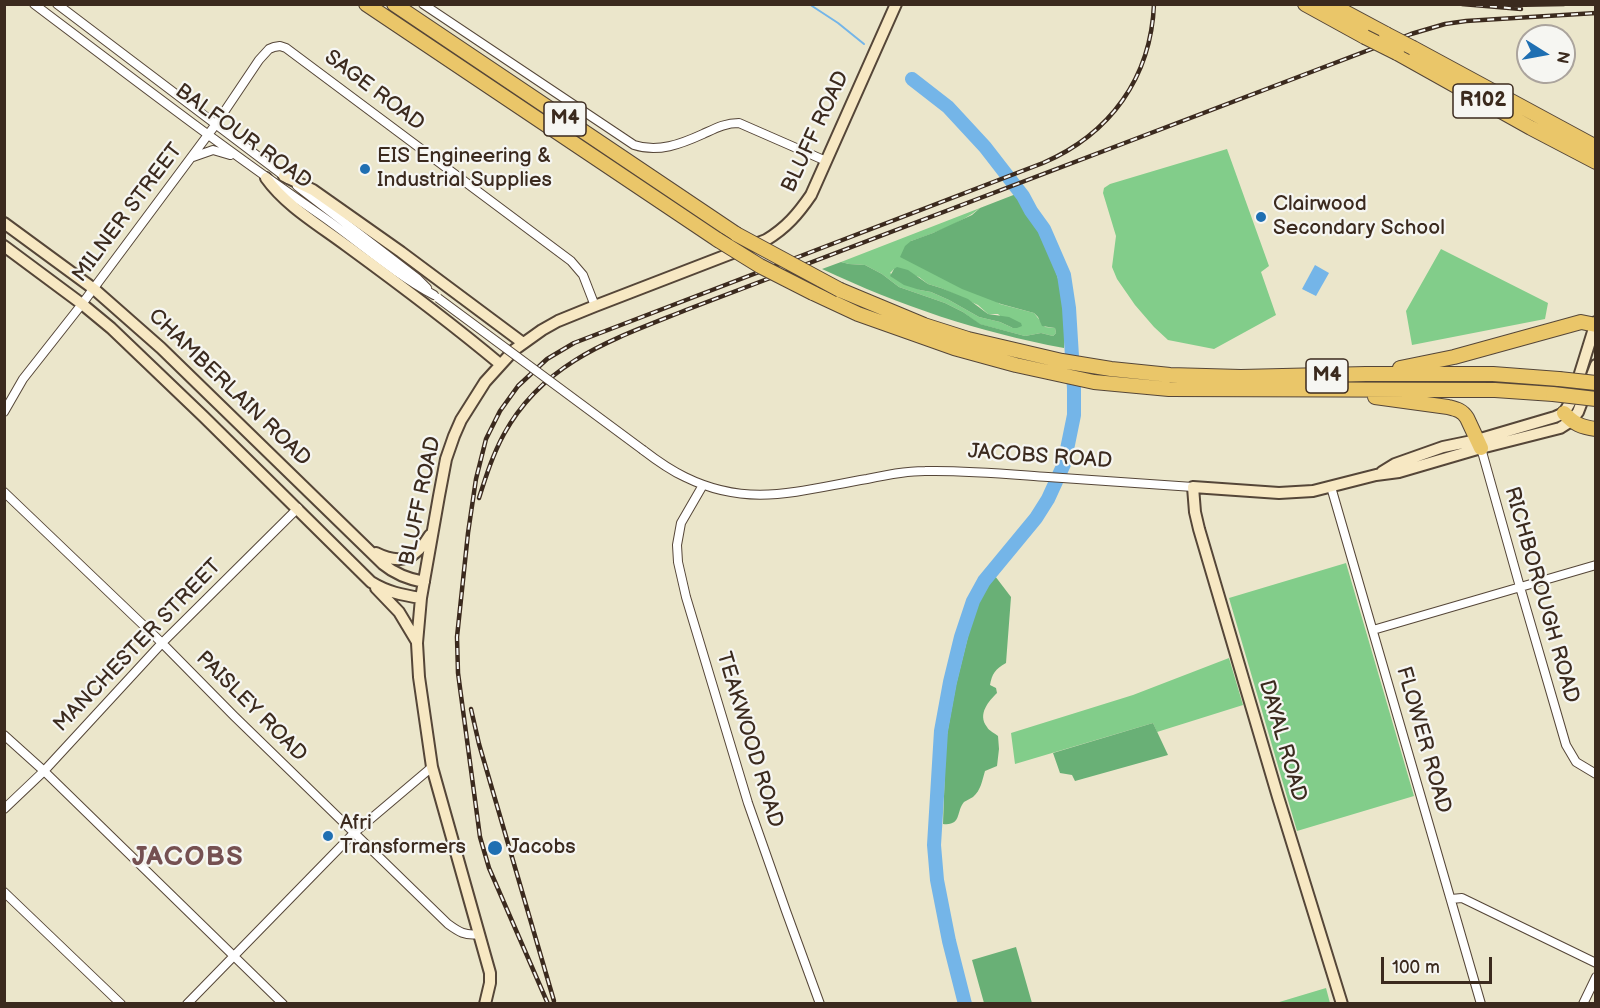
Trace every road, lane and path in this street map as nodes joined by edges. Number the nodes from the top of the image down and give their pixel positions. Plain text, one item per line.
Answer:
1 (33, 4) edge
2 (57, 4) edge
3 (366, 4) edge
4 (394, 4) edge
5 (423, 4) edge
6 (896, 4) edge
7 (1305, 4) edge
8 (1330, 4) edge
9 (91, 30) junction
10 (83, 42) junction
11 (286, 48) joint
12 (216, 124) junction
13 (207, 135) junction
14 (1596, 147) edge
15 (191, 157) junction
16 (243, 160) junction
17 (826, 161) junction
18 (1596, 162) edge
19 (284, 176) junction
20 (266, 178) junction
21 (4, 223) edge
22 (4, 246) edge
23 (94, 289) junction
24 (436, 296) junction
25 (82, 304) junction
26 (595, 306) junction
27 (1595, 324) edge
28 (523, 343) junction
29 (500, 364) junction
30 (1596, 365) edge
31 (1366, 374) junction
32 (1596, 383) edge
33 (1312, 390) junction
34 (1596, 399) edge
35 (4, 412) edge
36 (1568, 417) junction
37 (1596, 429) edge
38 (1479, 444) junction
39 (703, 485) junction
40 (1331, 487) junction
41 (1192, 488) junction
42 (4, 492) edge
43 (298, 508) junction
44 (432, 532) junction
45 (368, 549) junction
46 (1596, 565) edge
47 (371, 582) junction
48 (424, 582) junction
49 (1520, 587) junction
50 (421, 598) junction
51 (1373, 630) junction
52 (162, 643) junction
53 (417, 643) junction
54 (4, 735) edge
55 (432, 767) junction
56 (44, 771) junction
57 (1596, 774) edge
58 (4, 809) edge
59 (354, 833) junction
60 (4, 892) edge
61 (1450, 899) junction
62 (479, 934) junction
63 (235, 956) junction
64 (1596, 963) edge
65 (1596, 976) edge
66 (121, 1004) edge
67 (187, 1004) edge
68 (283, 1004) edge
69 (485, 1004) edge
70 (820, 1004) edge
71 (1342, 1004) edge
72 (1481, 1004) edge
73 (1583, 1004) edge

1 - 10 street, BALFOUR ROAD
2 - 9 street, BALFOUR ROAD
3 - 33 highway, M4, bridge
4 - 31 highway, M4, bridge
5 - 17 street
6 - 17 street, BLUFF ROAD
7 - 18 highway, R102, bridge
8 - 14 highway, R102, bridge
9 - 10 street
9 - 12 street, BALFOUR ROAD
10 - 13 street, BALFOUR ROAD
11 - 12 street, MILNER STREET
11 - 26 street, SAGE ROAD
12 - 13 street, MILNER STREET
12 - 19 street, BALFOUR ROAD
13 - 15 street, MILNER STREET
13 - 16 street, BALFOUR ROAD
15 - 16 street
15 - 23 street, MILNER STREET
16 - 20 street, BALFOUR ROAD
17 - 26 street, BLUFF ROAD
19 - 24 street, BALFOUR ROAD
19 - 28 street
20 - 24 street, BALFOUR ROAD
20 - 29 street
21 - 23 street, CHAMBERLAIN ROAD
22 - 25 street, CHAMBERLAIN ROAD
23 - 25 street, MILNER STREET
23 - 45 street, CHAMBERLAIN ROAD
24 - 39 street, BALFOUR ROAD, bridge
25 - 35 street, MILNER STREET
25 - 43 street, CHAMBERLAIN ROAD
26 - 28 street, BLUFF ROAD
27 - 31 highway
27 - 36 street
28 - 29 street, BLUFF ROAD
29 - 44 street, BLUFF ROAD
30 - 36 street
31 - 32 highway, M4, bridge
33 - 34 highway, M4, bridge
33 - 38 highway
36 - 37 highway
36 - 38 street, JACOBS ROAD
38 - 40 street, JACOBS ROAD
38 - 49 street, RICHBOROUGH ROAD
39 - 41 street, JACOBS ROAD
39 - 70 street, TEAKWOOD ROAD
40 - 41 street, JACOBS ROAD
40 - 51 street, FLOWER ROAD
41 - 71 street, DAYAL ROAD
42 - 52 street, PAISLEY ROAD
43 - 47 street, CHAMBERLAIN ROAD
43 - 52 street, MANCHESTER STREET
44 - 45 street
44 - 48 street, BLUFF ROAD
45 - 48 street, CHAMBERLAIN ROAD
46 - 49 street
47 - 50 street, CHAMBERLAIN ROAD
47 - 53 street
48 - 50 street, BLUFF ROAD
49 - 51 street
49 - 57 street, RICHBOROUGH ROAD
50 - 53 street, BLUFF ROAD
51 - 61 street, FLOWER ROAD
52 - 56 street, MANCHESTER STREET
52 - 59 street, PAISLEY ROAD
53 - 55 street, BLUFF ROAD
54 - 56 street
55 - 59 street
55 - 62 street, BLUFF ROAD
56 - 58 street, MANCHESTER STREET
56 - 63 street
59 - 62 street, PAISLEY ROAD
59 - 63 street
60 - 66 street
61 - 64 street
61 - 72 street, FLOWER ROAD
62 - 69 street, BLUFF ROAD
63 - 67 street
63 - 68 street
65 - 73 street

